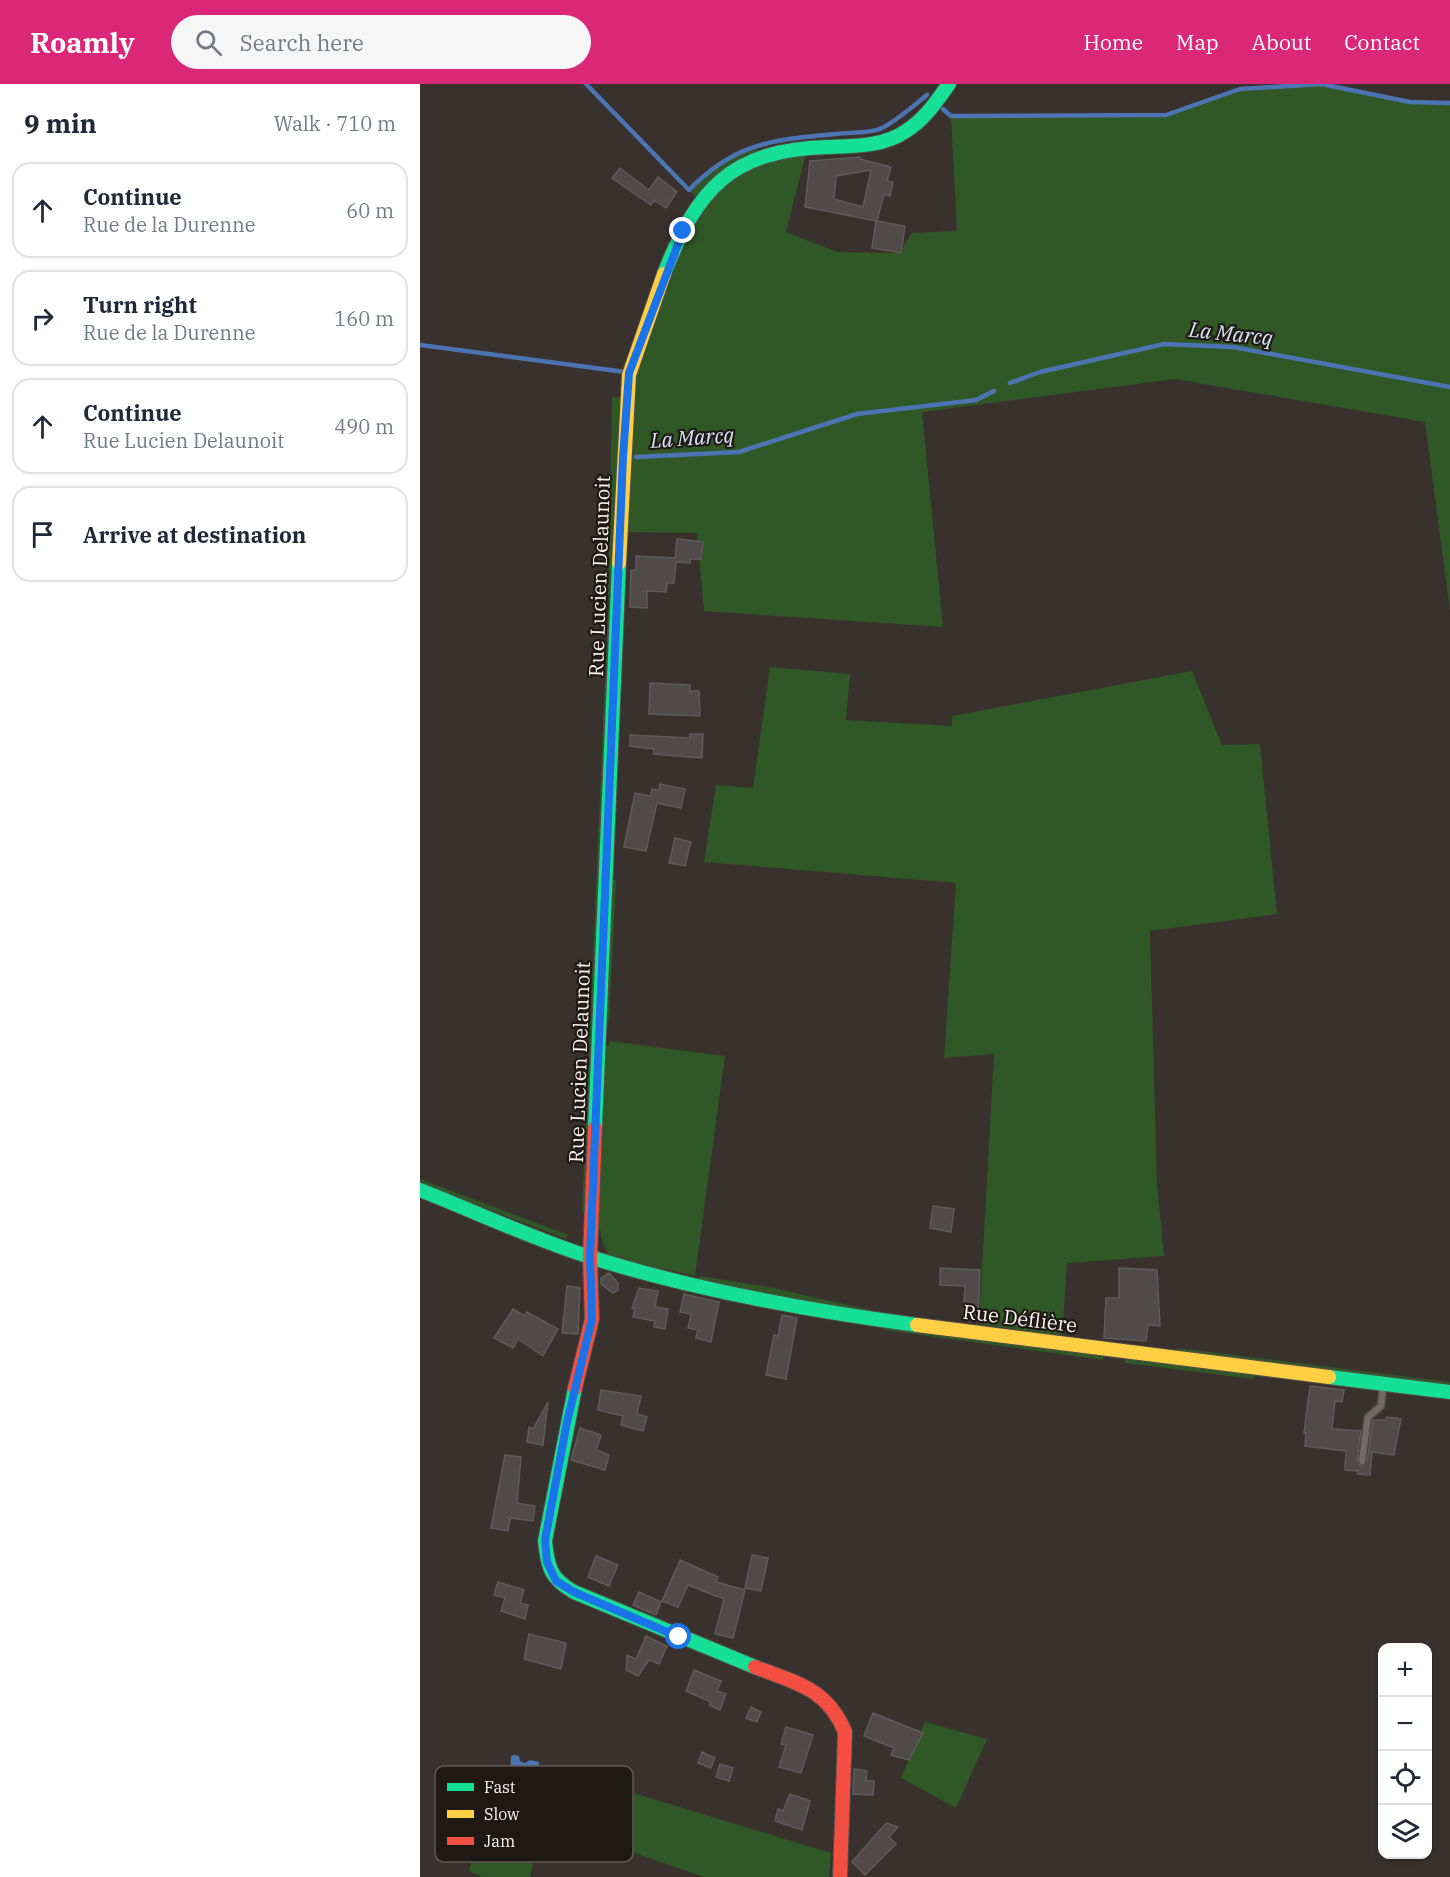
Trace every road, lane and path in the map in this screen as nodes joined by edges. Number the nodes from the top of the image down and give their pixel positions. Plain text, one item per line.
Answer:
1 (949, 84) edge
2 (420, 1190) edge
3 (590, 1257) junction
4 (1383, 1384) junction
5 (1450, 1392) edge
6 (1362, 1461) dead end
7 (840, 1877) edge

1 - 3 street, Rue Lucien Delaunoit
2 - 3 street, Rue Déflière
3 - 4 street, Rue Déflière
3 - 7 street, Rue Lucien Delaunoit
4 - 5 street, Rue Déflière
4 - 6 lane

